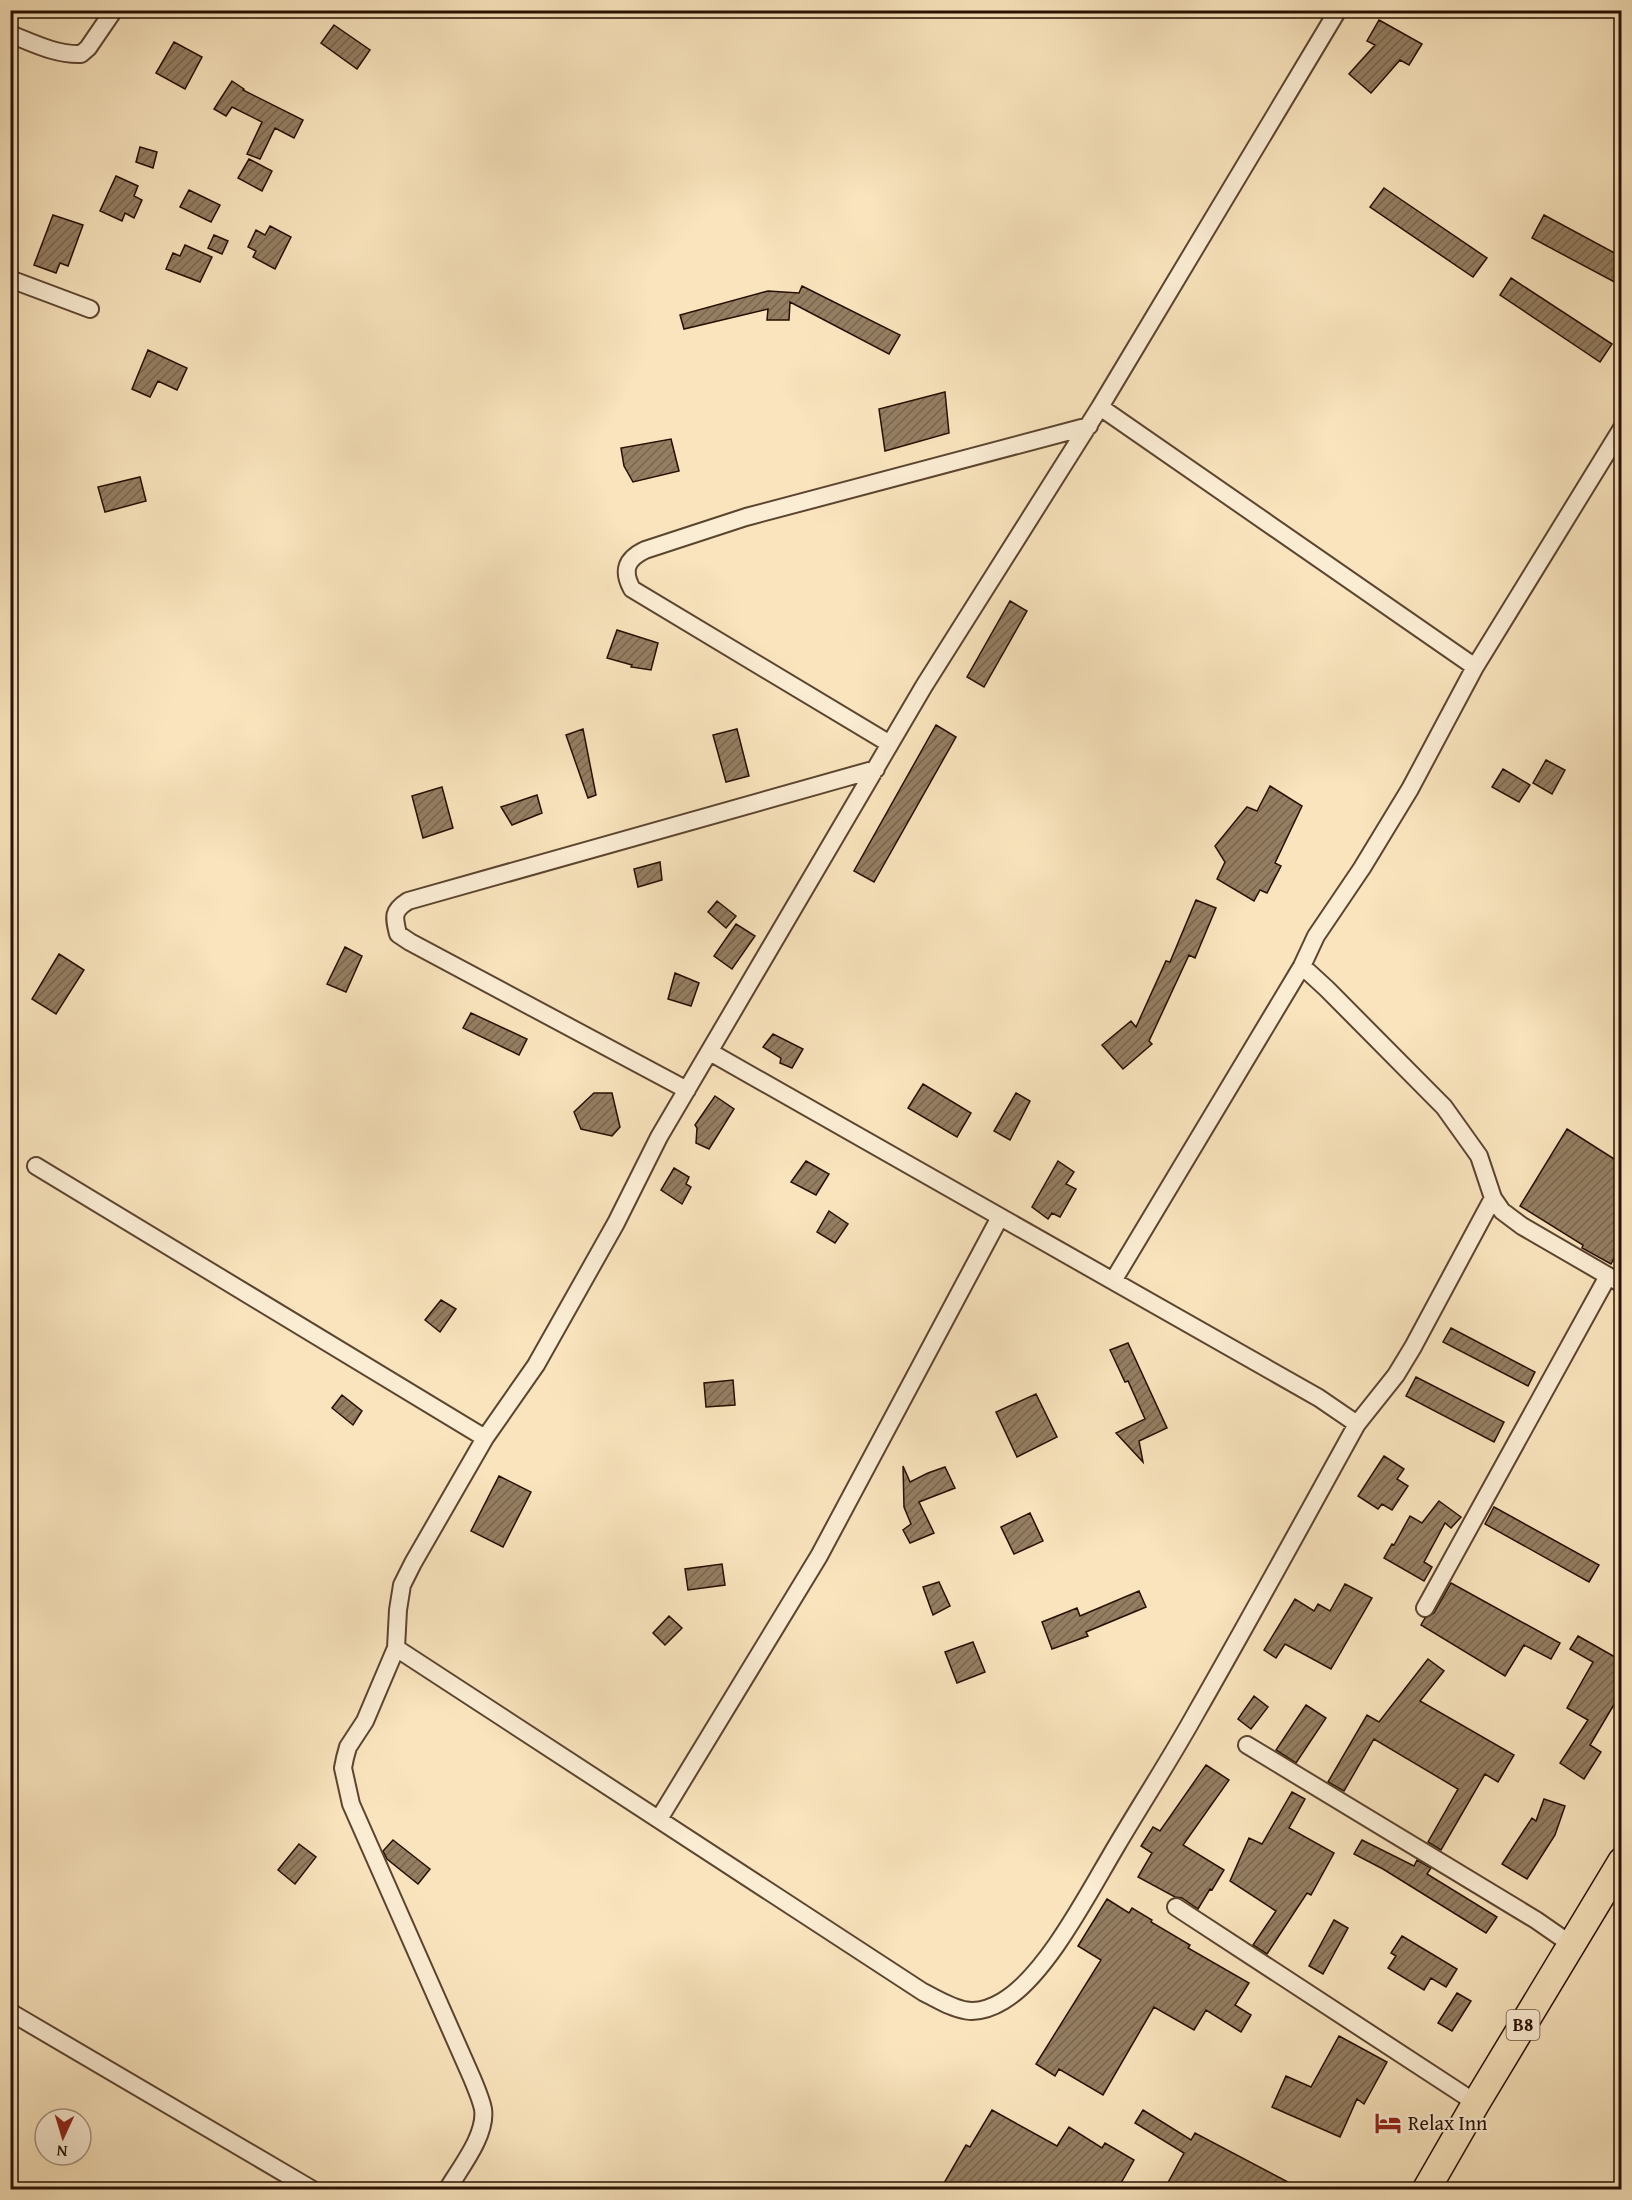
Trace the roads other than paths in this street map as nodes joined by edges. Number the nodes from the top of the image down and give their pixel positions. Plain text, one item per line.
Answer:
1 (114, 10) edge
2 (1338, 10) edge
3 (10, 34) edge
4 (10, 279) edge
5 (90, 309) dead end
6 (1100, 407) junction
7 (1089, 426) junction
8 (1622, 428) edge
9 (1475, 667) junction
10 (890, 744) junction
11 (876, 769) junction
12 (1302, 966) junction
13 (710, 1052) junction
14 (687, 1090) junction
15 (36, 1166) dead end
16 (1492, 1198) junction
17 (1000, 1217) junction
18 (1615, 1280) edge
19 (1113, 1281) junction
20 (1357, 1424) junction
21 (484, 1438) junction
22 (1425, 1608) dead end
23 (396, 1648) junction
24 (1247, 1745) dead end
25 (659, 1819) junction
26 (1622, 1861) edge
27 (1176, 1907) dead end
28 (1572, 1945) junction
29 (10, 2012) edge
30 (1476, 2103) junction
31 (313, 2190) edge
32 (447, 2190) edge
33 (1426, 2190) edge

1 - 3 street
2 - 6 street
4 - 5 street
6 - 7 street
6 - 9 street
7 - 10 street
7 - 10 street
8 - 9 street
9 - 12 street
10 - 11 street
11 - 13 street
11 - 14 street
12 - 16 street
12 - 19 street
13 - 14 street
13 - 17 street
14 - 21 street
15 - 21 street
16 - 18 street
16 - 20 street
17 - 19 street
17 - 25 street
18 - 22 street
19 - 20 street
20 - 25 street
21 - 23 street
23 - 25 street
23 - 32 street
24 - 28 street
26 - 28 highway, B8
27 - 30 street
28 - 30 highway, B8
29 - 31 street
30 - 33 highway, B8

